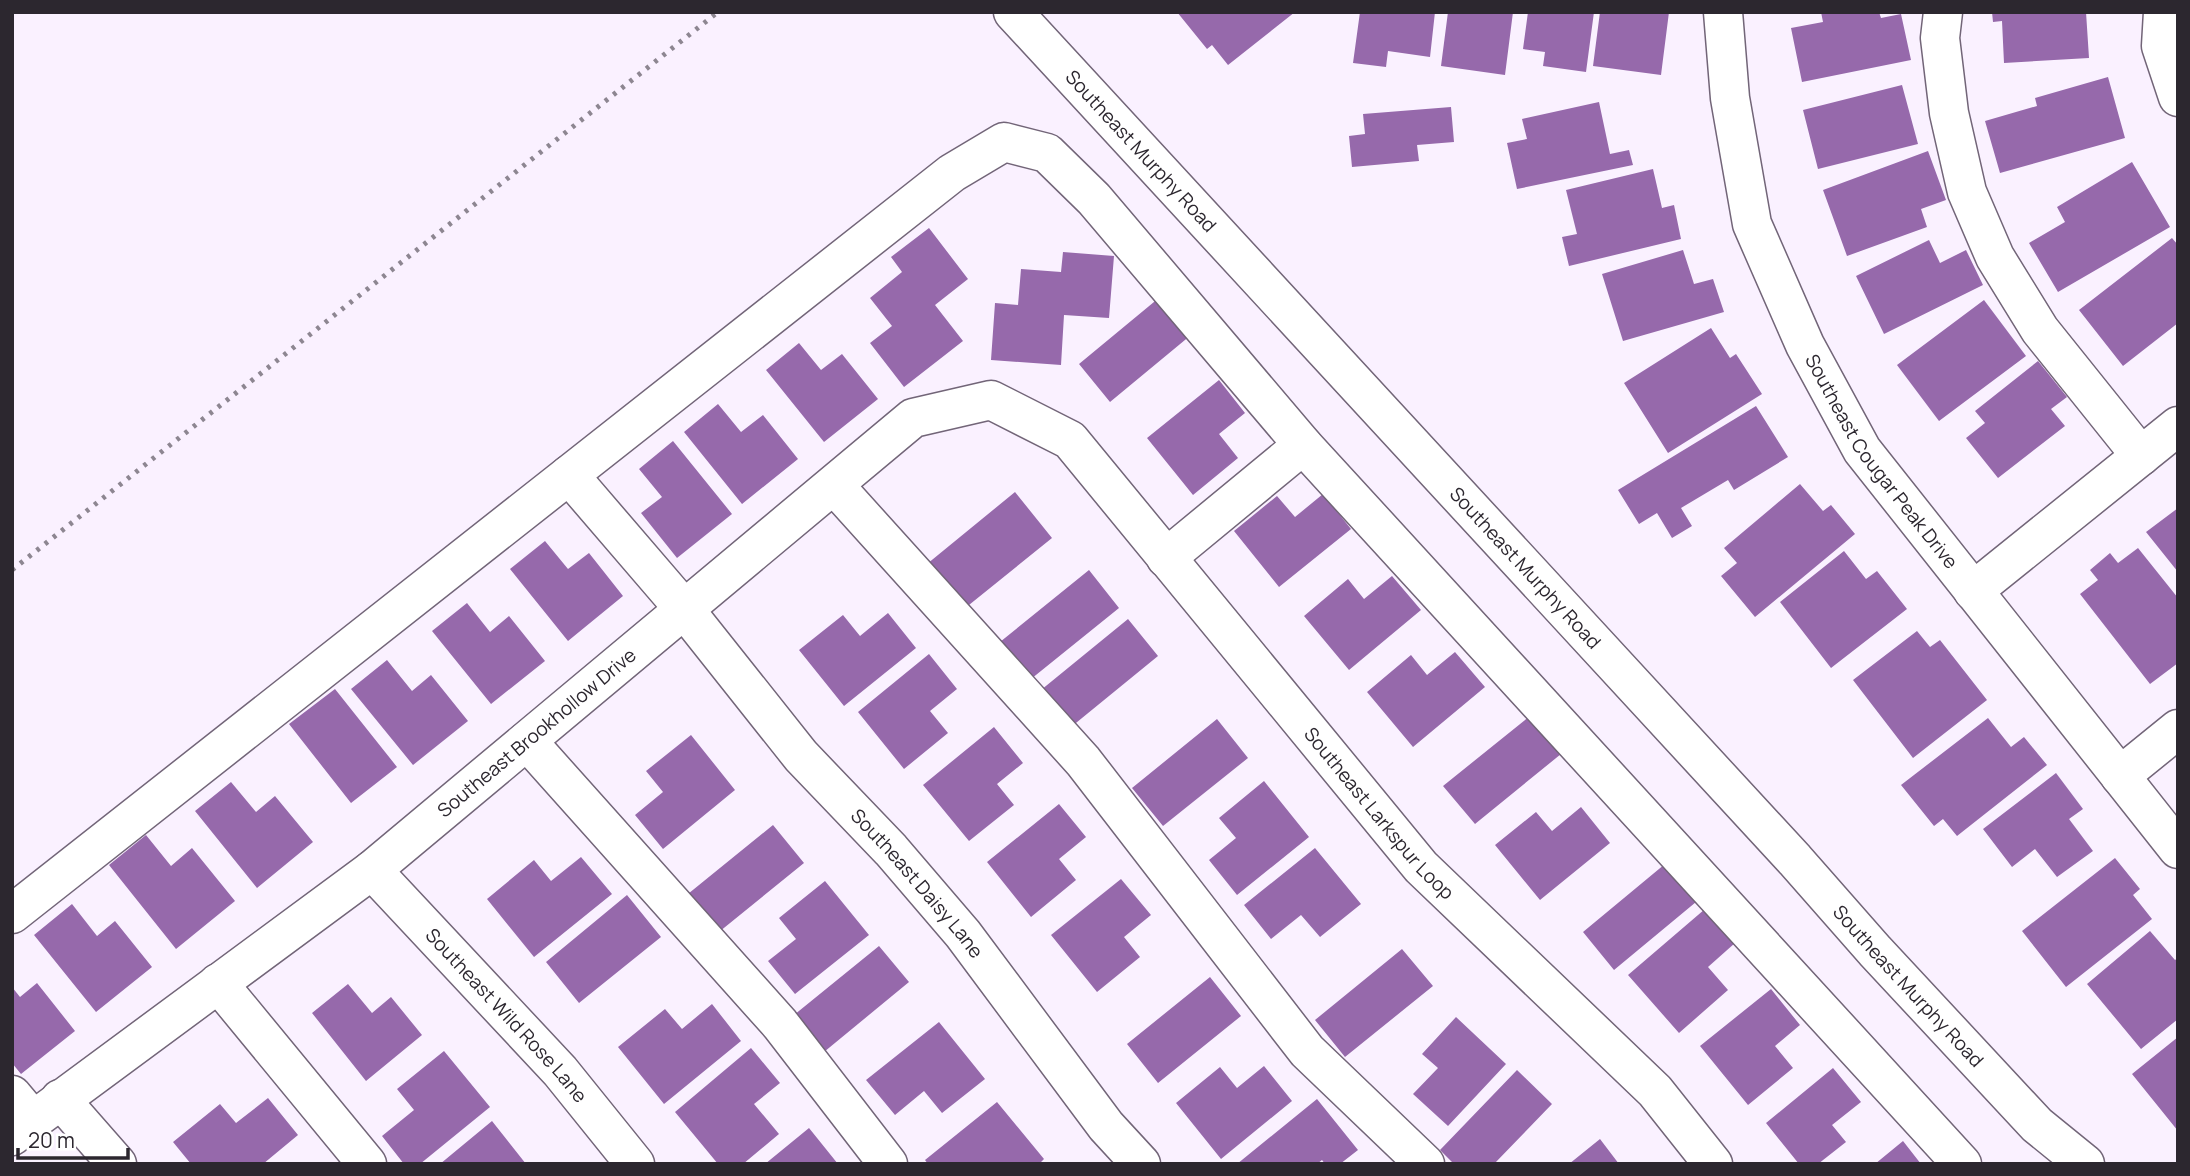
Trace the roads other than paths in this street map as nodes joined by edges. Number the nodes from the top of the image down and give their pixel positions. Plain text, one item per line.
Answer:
1 (1013, 12) edge
2 (1723, 12) edge
3 (1943, 12) edge
4 (2163, 12) edge
5 (2178, 97) edge
6 (2178, 426) edge
7 (1070, 440) joint
8 (1303, 445) junction
9 (2141, 456) junction
10 (569, 475) junction
11 (834, 485) junction
12 (1166, 558) junction
13 (1973, 591) junction
14 (685, 610) junction
15 (2178, 729) edge
16 (527, 741) junction
17 (2120, 776) junction
18 (2178, 849) edge
19 (372, 870) junction
20 (12, 914) edge
21 (218, 984) junction
22 (29, 1112) edge
23 (2037, 1125) junction
24 (117, 1164) edge
25 (367, 1164) edge
26 (635, 1164) edge
27 (888, 1164) edge
28 (1141, 1164) edge
29 (1425, 1164) edge
30 (1713, 1164) edge
31 (1962, 1164) edge
32 (2063, 1164) edge
33 (2085, 1164) edge

1 - 23 street, Southeast Murphy Road
2 - 13 street, Southeast Cougar Peak Drive
3 - 9 street
4 - 5 street
6 - 9 street
7 - 11 street, Southeast Brookhollow Drive
7 - 12 street, Southeast Larkspur Loop
8 - 10 street
8 - 12 street
8 - 31 street
9 - 13 street
10 - 14 street, Southeast Daisy Lane
10 - 20 street
11 - 14 street, Southeast Brookhollow Drive
11 - 29 street
12 - 30 street, Southeast Larkspur Loop
13 - 17 street, Southeast Cougar Peak Drive
14 - 16 street, Southeast Brookhollow Drive
14 - 28 street, Southeast Daisy Lane
15 - 17 street
16 - 19 street, Southeast Brookhollow Drive
16 - 27 street
17 - 18 street, Southeast Cougar Peak Drive
19 - 21 street, Southeast Brookhollow Drive
19 - 26 street, Southeast Wild Rose Lane
21 - 22 street, Southeast Brookhollow Drive
21 - 25 street
22 - 24 street
23 - 32 street, Southeast Murphy Road
23 - 33 street, Southeast Murphy Road

